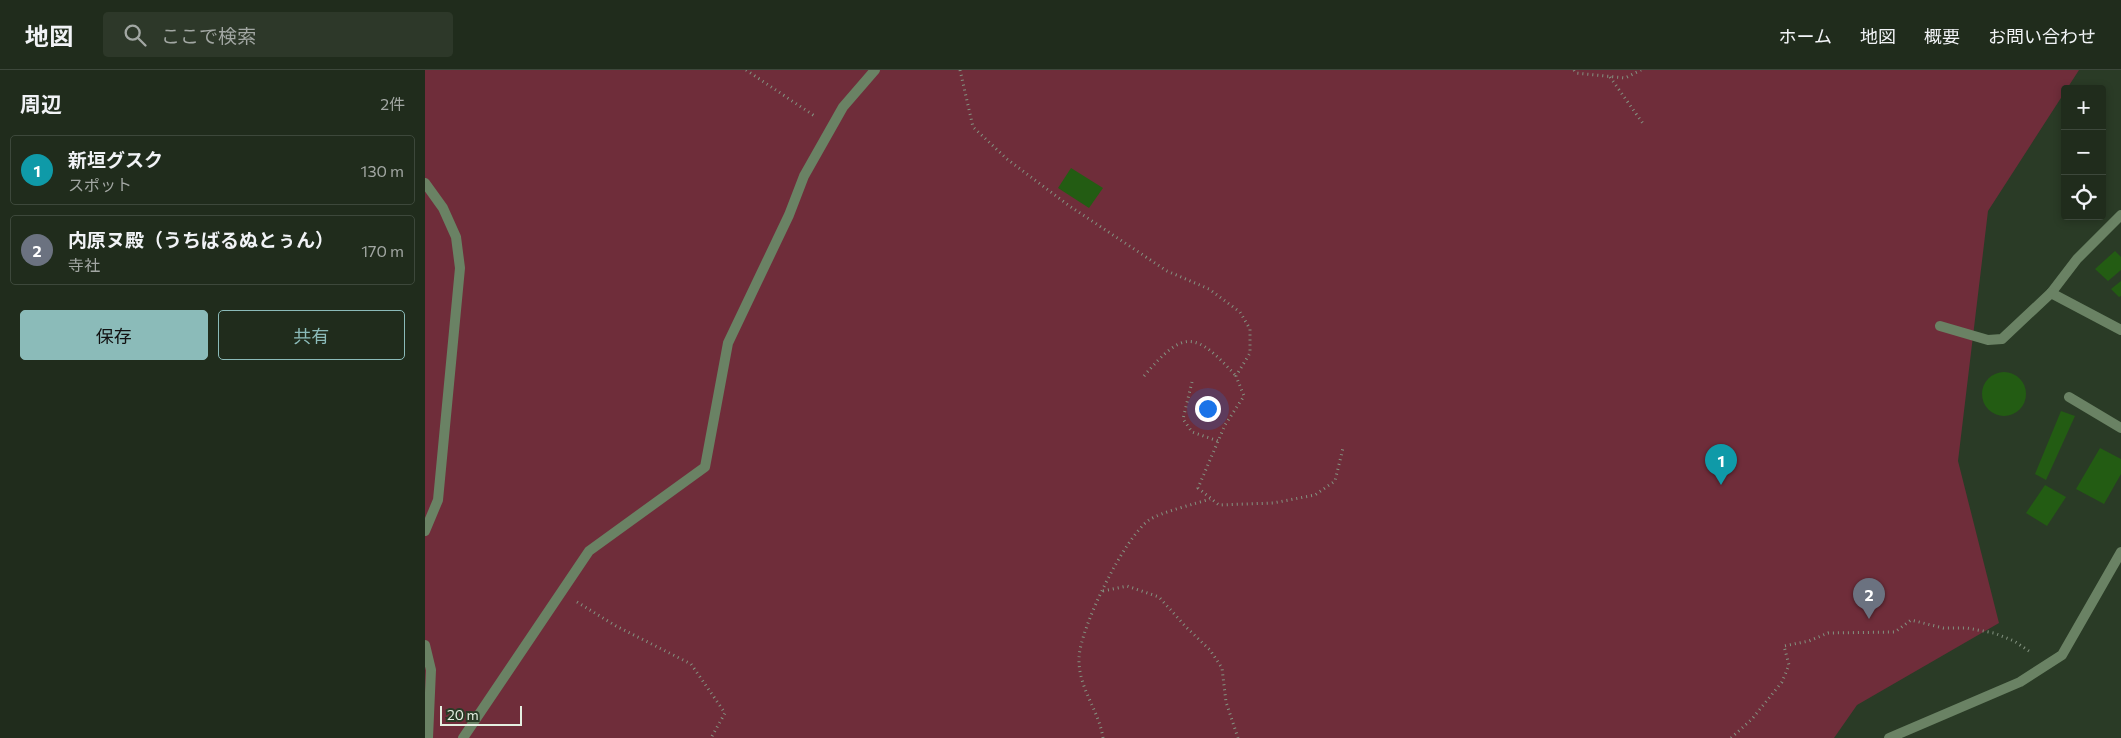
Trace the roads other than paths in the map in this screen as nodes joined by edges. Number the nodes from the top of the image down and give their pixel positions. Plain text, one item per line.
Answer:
1 (875, 70) edge
2 (425, 183) edge
3 (2121, 215) edge
4 (2051, 293) junction
5 (1940, 326) dead end
6 (2121, 330) edge
7 (2069, 397) dead end
8 (2121, 428) edge
9 (425, 531) edge
10 (2121, 552) edge
11 (425, 645) edge
12 (428, 738) edge
13 (463, 738) edge
14 (1889, 738) edge

1 - 13 street
2 - 9 street
3 - 4 street
4 - 5 street
4 - 6 street
7 - 8 street
10 - 14 street
11 - 12 street

